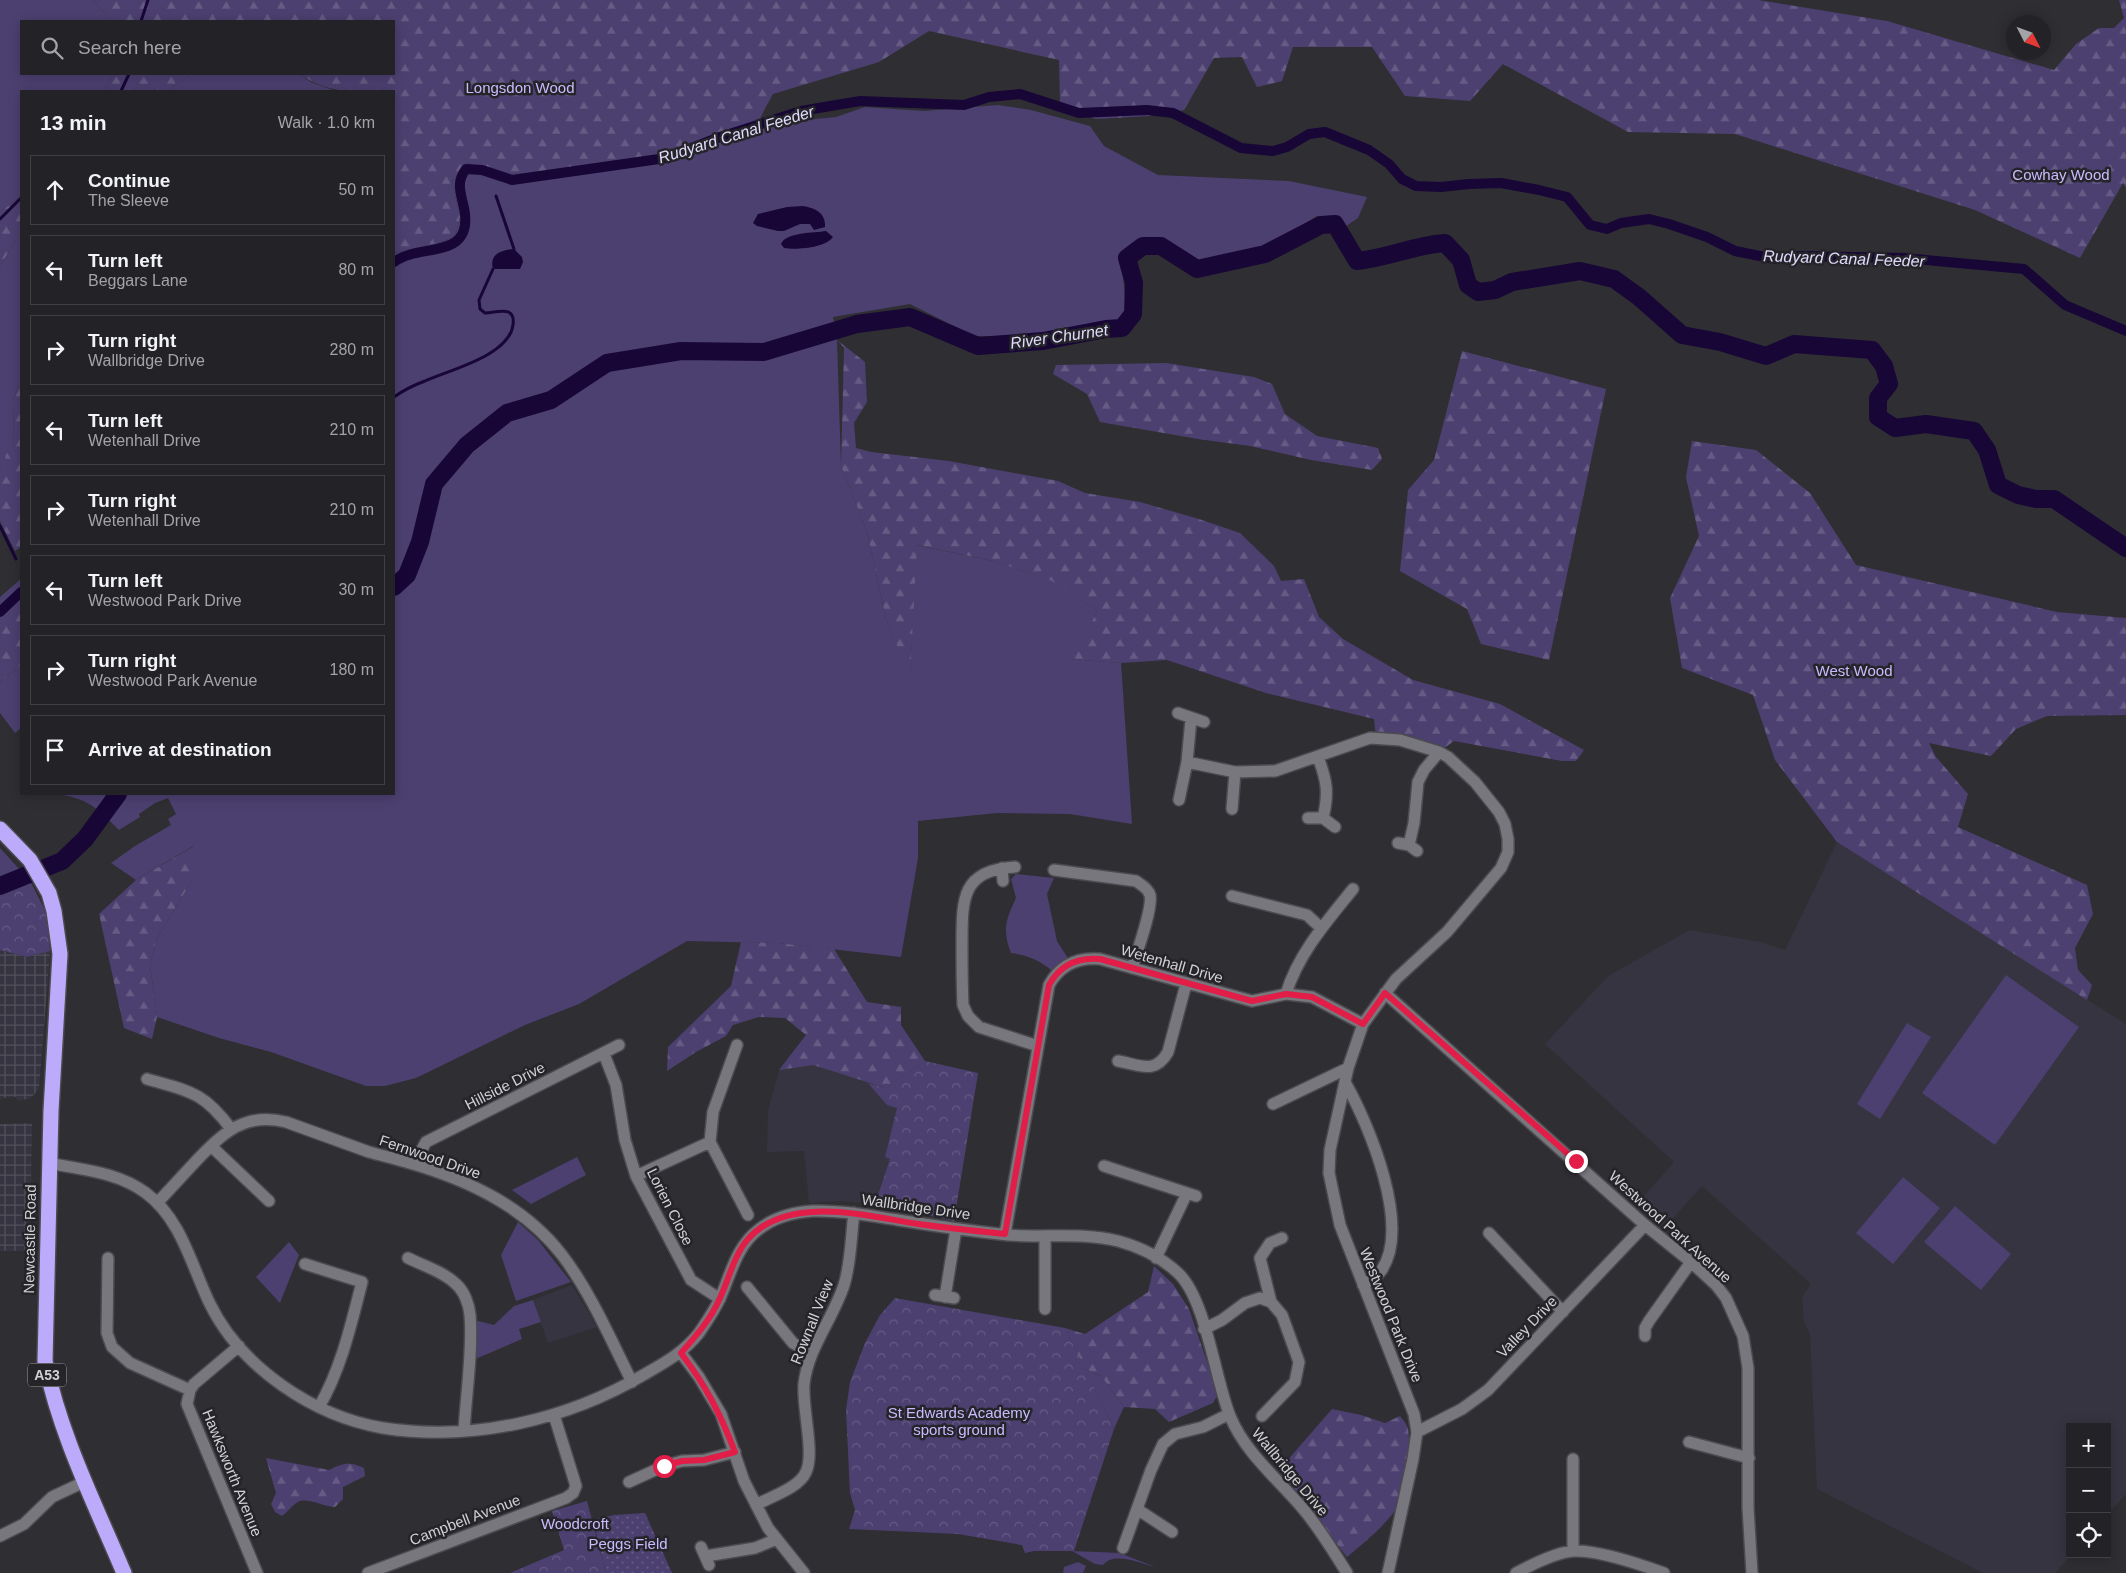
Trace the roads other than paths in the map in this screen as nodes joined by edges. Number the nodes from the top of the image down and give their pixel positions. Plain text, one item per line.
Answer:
1 (1178, 713) dead end
2 (1191, 719) junction
3 (1204, 722) dead end
4 (1439, 752) junction
5 (1318, 757) junction
6 (1187, 762) junction
7 (1235, 772) junction
8 (1179, 800) dead end
9 (1232, 809) dead end
10 (1308, 818) dead end
11 (1323, 818) junction
12 (1335, 827) dead end
13 (0, 829) edge
14 (1408, 846) dead end
15 (1015, 867) dead end
16 (1002, 868) junction
17 (1054, 870) dead end
18 (1003, 881) dead end
19 (1353, 889) dead end
20 (1232, 896) dead end
21 (1321, 928) junction
22 (1132, 968) junction
23 (1186, 984) junction
24 (1385, 993) junction
25 (1286, 994) junction
26 (1363, 1024) junction
27 (619, 1045) dead end
28 (737, 1045) dead end
29 (1038, 1046) junction
30 (604, 1054) junction
31 (1118, 1061) dead end
32 (1348, 1068) junction
33 (147, 1079) dead end
34 (1346, 1084) junction
35 (1273, 1104) dead end
36 (231, 1129) junction
37 (710, 1142) junction
38 (211, 1146) junction
39 (49, 1163) junction
40 (414, 1164) junction
41 (1104, 1166) dead end
42 (636, 1176) junction
43 (158, 1202) junction
44 (269, 1202) dead end
45 (854, 1213) junction
46 (748, 1215) dead end
47 (1645, 1224) junction
48 (956, 1229) junction
49 (1489, 1233) dead end
50 (1005, 1234) junction
51 (1045, 1237) junction
52 (1282, 1238) dead end
53 (108, 1258) dead end
54 (408, 1258) dead end
55 (1156, 1258) junction
56 (1691, 1262) junction
57 (305, 1264) dead end
58 (1363, 1285) junction
59 (747, 1287) dead end
60 (945, 1297) dead end
61 (720, 1299) junction
62 (1272, 1302) junction
63 (1045, 1310) dead end
64 (1563, 1312) junction
65 (1204, 1329) junction
66 (1645, 1336) dead end
67 (239, 1346) junction
68 (681, 1353) junction
69 (812, 1354) junction
70 (632, 1382) junction
71 (190, 1390) junction
72 (319, 1407) junction
73 (1229, 1414) junction
74 (554, 1415) junction
75 (1262, 1416) dead end
76 (464, 1431) junction
77 (1417, 1432) junction
78 (1689, 1442) dead end
79 (735, 1452) junction
80 (1749, 1458) junction
81 (1573, 1459) dead end
82 (86, 1481) junction
83 (628, 1482) dead end
84 (756, 1505) junction
85 (1137, 1509) junction
86 (1172, 1532) dead end
87 (0, 1536) edge
88 (777, 1539) junction
89 (1123, 1548) dead end
90 (1573, 1551) junction
91 (705, 1556) dead end
92 (124, 1573) edge
93 (257, 1573) edge
94 (368, 1573) edge
95 (804, 1573) edge
96 (1347, 1573) edge
97 (1388, 1573) edge
98 (1516, 1573) edge
99 (1664, 1573) edge
100 (1752, 1573) edge

1 - 2 street
2 - 3 street
2 - 6 street
4 - 5 street, Westwood Park Drive
4 - 14 street
4 - 24 street, Westwood Park Drive
5 - 7 street, Westwood Park Drive
5 - 11 street
6 - 7 street, Westwood Park Drive
6 - 8 street
7 - 9 street
10 - 11 street
11 - 12 street
13 - 39 highway, Newcastle Road / A53
15 - 16 street
16 - 18 street
16 - 29 street
17 - 22 street
19 - 21 street
20 - 21 street
21 - 25 street
22 - 23 street, Wetenhall Drive
22 - 29 street, Wetenhall Drive
23 - 25 street, Wetenhall Drive
23 - 31 street
24 - 26 street, Westwood Park Drive
24 - 47 street, Westwood Park Avenue
25 - 26 street, Wetenhall Drive
26 - 32 street, Westwood Park Drive
27 - 30 street, Hillside Drive
28 - 37 street
29 - 50 street, Wetenhall Drive
30 - 40 street, Hillside Drive
30 - 42 street, Lorien Close
32 - 34 street, Westwood Park Drive
32 - 35 street
33 - 36 street
34 - 58 street, Westwood Park Drive
34 - 58 street
36 - 38 street, Fernwood Drive
36 - 40 street, Fernwood Drive
37 - 42 street
37 - 46 street
38 - 43 street, Fernwood Drive
38 - 44 street
39 - 43 street, Wallbridge Drive
39 - 82 highway, Newcastle Road / A53
40 - 70 street, Fernwood Drive
41 - 55 street
42 - 61 street, Lorien Close
43 - 67 street, Wallbridge Drive
45 - 48 street, Wallbridge Drive
45 - 61 street, Wallbridge Drive
45 - 69 street, Rownall View
47 - 56 street, Westwood Park Avenue
47 - 64 street, Valley Drive
48 - 50 street, Wallbridge Drive
48 - 60 street
49 - 64 street
50 - 51 street, Wallbridge Drive
51 - 55 street, Wallbridge Drive
51 - 63 street
52 - 62 street
53 - 71 street
54 - 76 street
55 - 65 street, Wallbridge Drive
56 - 66 street
56 - 80 street, Westwood Park Avenue
57 - 72 street
58 - 77 street, Westwood Park Drive
59 - 69 street
61 - 68 street, Wallbridge Drive
62 - 65 street
62 - 75 street
64 - 77 street, Valley Drive
65 - 73 street, Wallbridge Drive
67 - 71 street
67 - 72 street, Wallbridge Drive
68 - 70 street, Wallbridge Drive
68 - 79 street
69 - 84 street, Rownall View
70 - 74 street, Wallbridge Drive
71 - 93 street, Hawksworth Avenue
72 - 76 street, Wallbridge Drive
73 - 85 street
73 - 96 street, Wallbridge Drive
74 - 76 street, Wallbridge Drive
74 - 94 street, Campbell Avenue
77 - 97 street, Westwood Park Drive
78 - 80 street
79 - 83 street
79 - 84 street
80 - 100 street, Westwood Park Avenue
81 - 90 street
82 - 87 street
82 - 92 highway, Newcastle Road / A53
84 - 88 street
85 - 86 street
85 - 89 street
88 - 91 street
88 - 95 street
90 - 98 street
90 - 99 street

